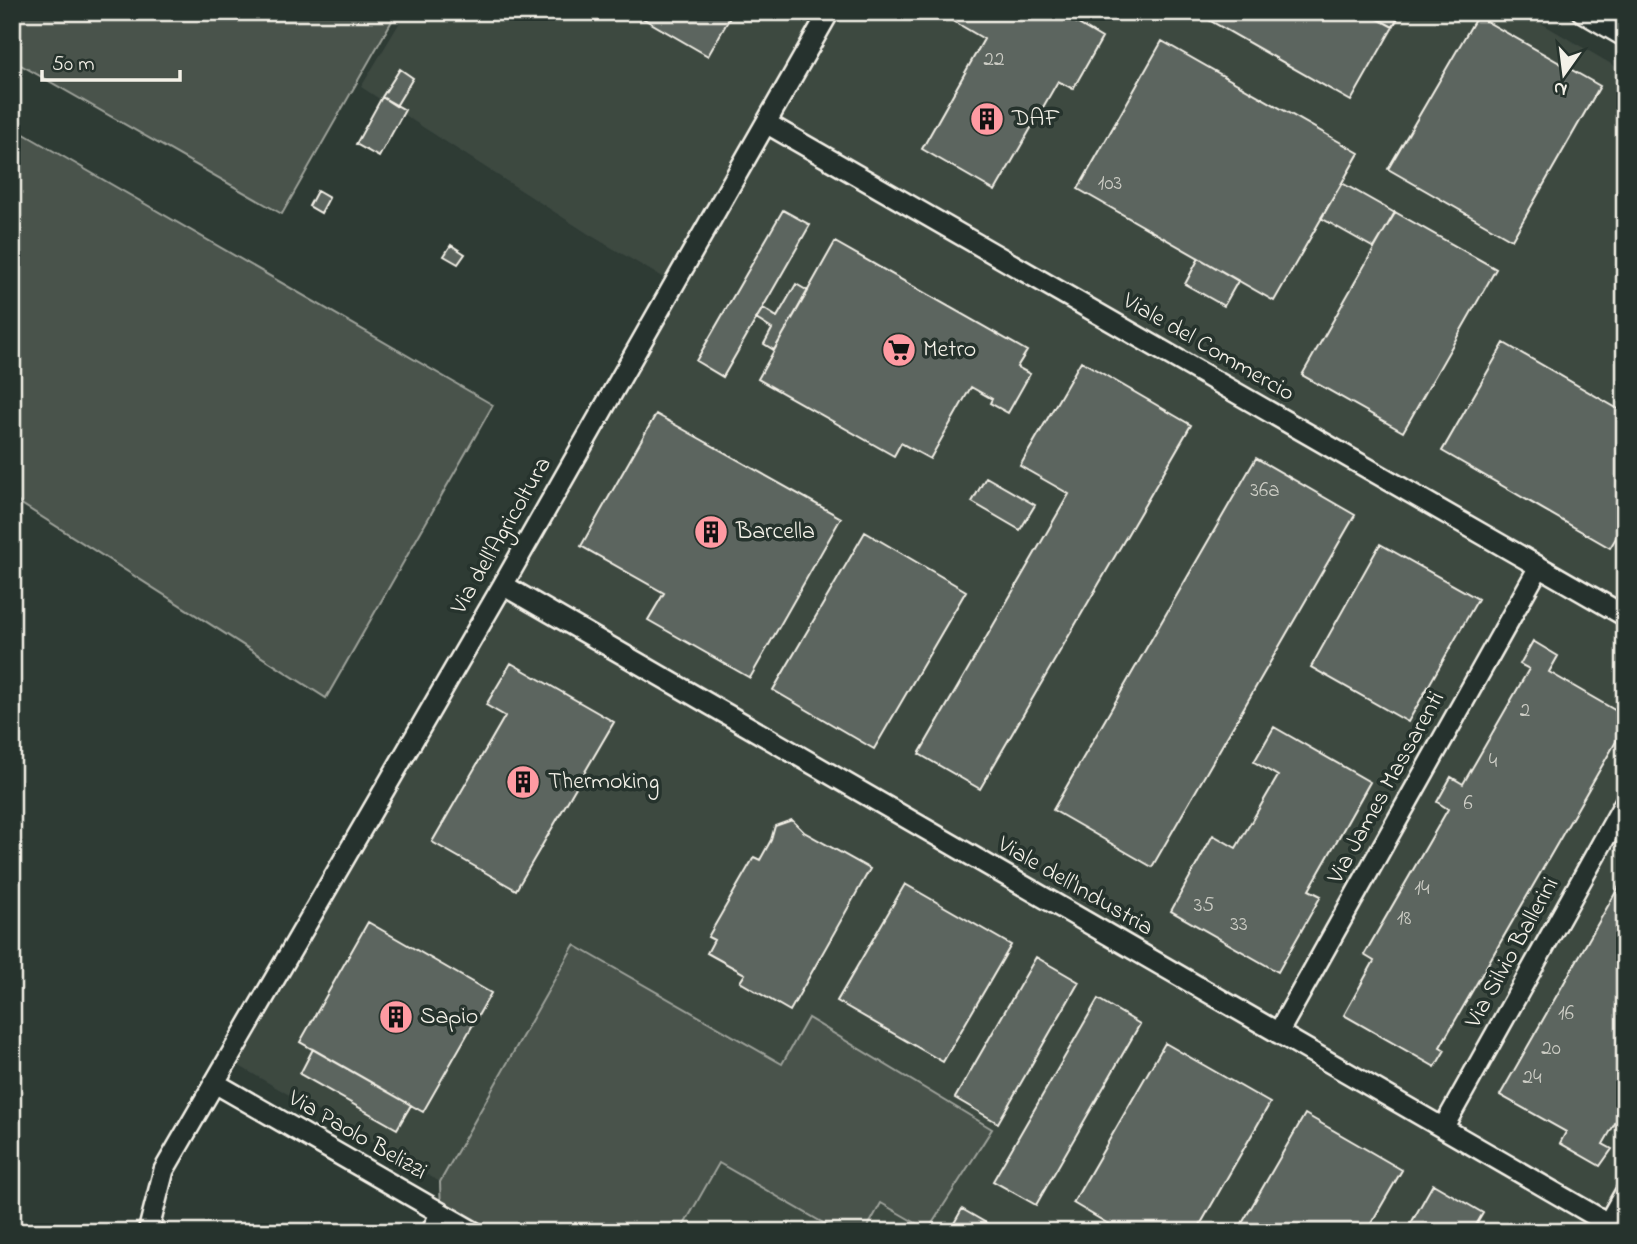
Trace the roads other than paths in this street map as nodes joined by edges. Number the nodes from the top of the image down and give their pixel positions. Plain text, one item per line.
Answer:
1 (829, 12) edge
2 (1582, 12) edge
3 (1625, 37) edge
4 (766, 123) junction
5 (1539, 567) junction
6 (503, 585) junction
7 (1625, 616) edge
8 (1625, 802) edge
9 (1278, 1033) junction
10 (215, 1083) junction
11 (1443, 1128) junction
12 (1625, 1193) edge
13 (441, 1213) junction
14 (1611, 1229) edge
15 (148, 1232) edge
16 (431, 1232) edge
17 (474, 1232) edge

1 - 4 street, Via dell'Agricoltura
2 - 3 street
4 - 5 street, Viale del Commercio
4 - 6 street, Via dell'Agricoltura
5 - 7 street, Viale del Commercio
5 - 9 street, Via James Massarenti
6 - 9 street, Viale dell'Industria
6 - 10 street, Via dell'Agricoltura
8 - 11 street, Via Silvio Ballerini
9 - 11 street, Viale dell'Industria
10 - 13 street, Via Paolo Belizzi
10 - 15 street, Via dell'Agricoltura
11 - 14 street, Viale dell'Industria
12 - 14 street
13 - 16 street
13 - 17 street, Via Paolo Belizzi

